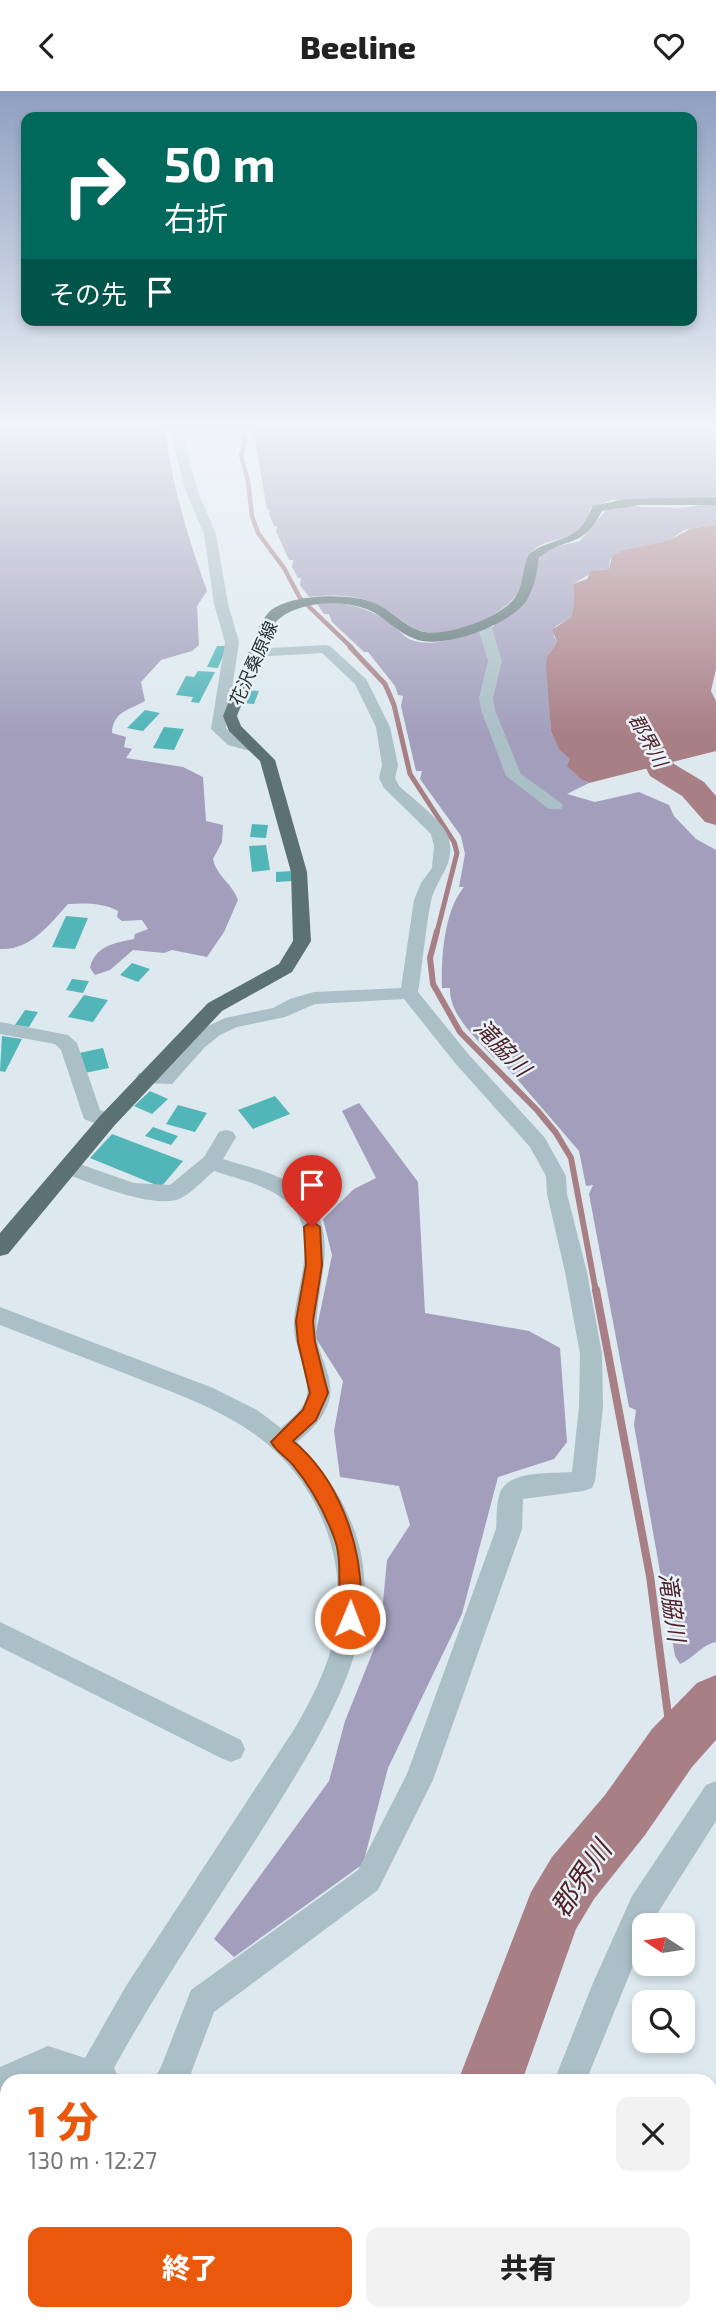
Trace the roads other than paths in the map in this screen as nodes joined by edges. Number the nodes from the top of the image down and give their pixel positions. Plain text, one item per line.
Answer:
1 (207, 527) edge
2 (587, 527) edge
3 (484, 625) junction
4 (254, 653) junction
5 (250, 746) junction
6 (555, 806) dead end
7 (408, 993) junction
8 (0, 1028) edge
9 (146, 1078) junction
10 (107, 1121) junction
11 (226, 1137) dead end
12 (211, 1162) junction
13 (68, 1167) junction
14 (0, 1248) edge
15 (0, 1315) edge
16 (281, 1442) junction
17 (0, 1634) edge
18 (231, 1749) dead end
19 (716, 1795) edge
20 (21, 2074) edge
21 (83, 2074) edge
22 (99, 2074) edge
23 (175, 2074) edge
24 (573, 2074) edge

1 - 5 street
2 - 3 main road, 花沢桑原線
3 - 4 main road, 花沢桑原線
3 - 6 street
4 - 5 main road, 花沢桑原線
4 - 7 street
5 - 9 main road, 花沢桑原線
7 - 9 street
7 - 23 street
8 - 10 street
9 - 10 main road, 花沢桑原線
10 - 13 main road, 花沢桑原線
11 - 12 street
12 - 13 street
12 - 16 street
13 - 14 main road, 花沢桑原線
15 - 16 street
16 - 22 street
17 - 18 street
19 - 24 street
20 - 21 street

